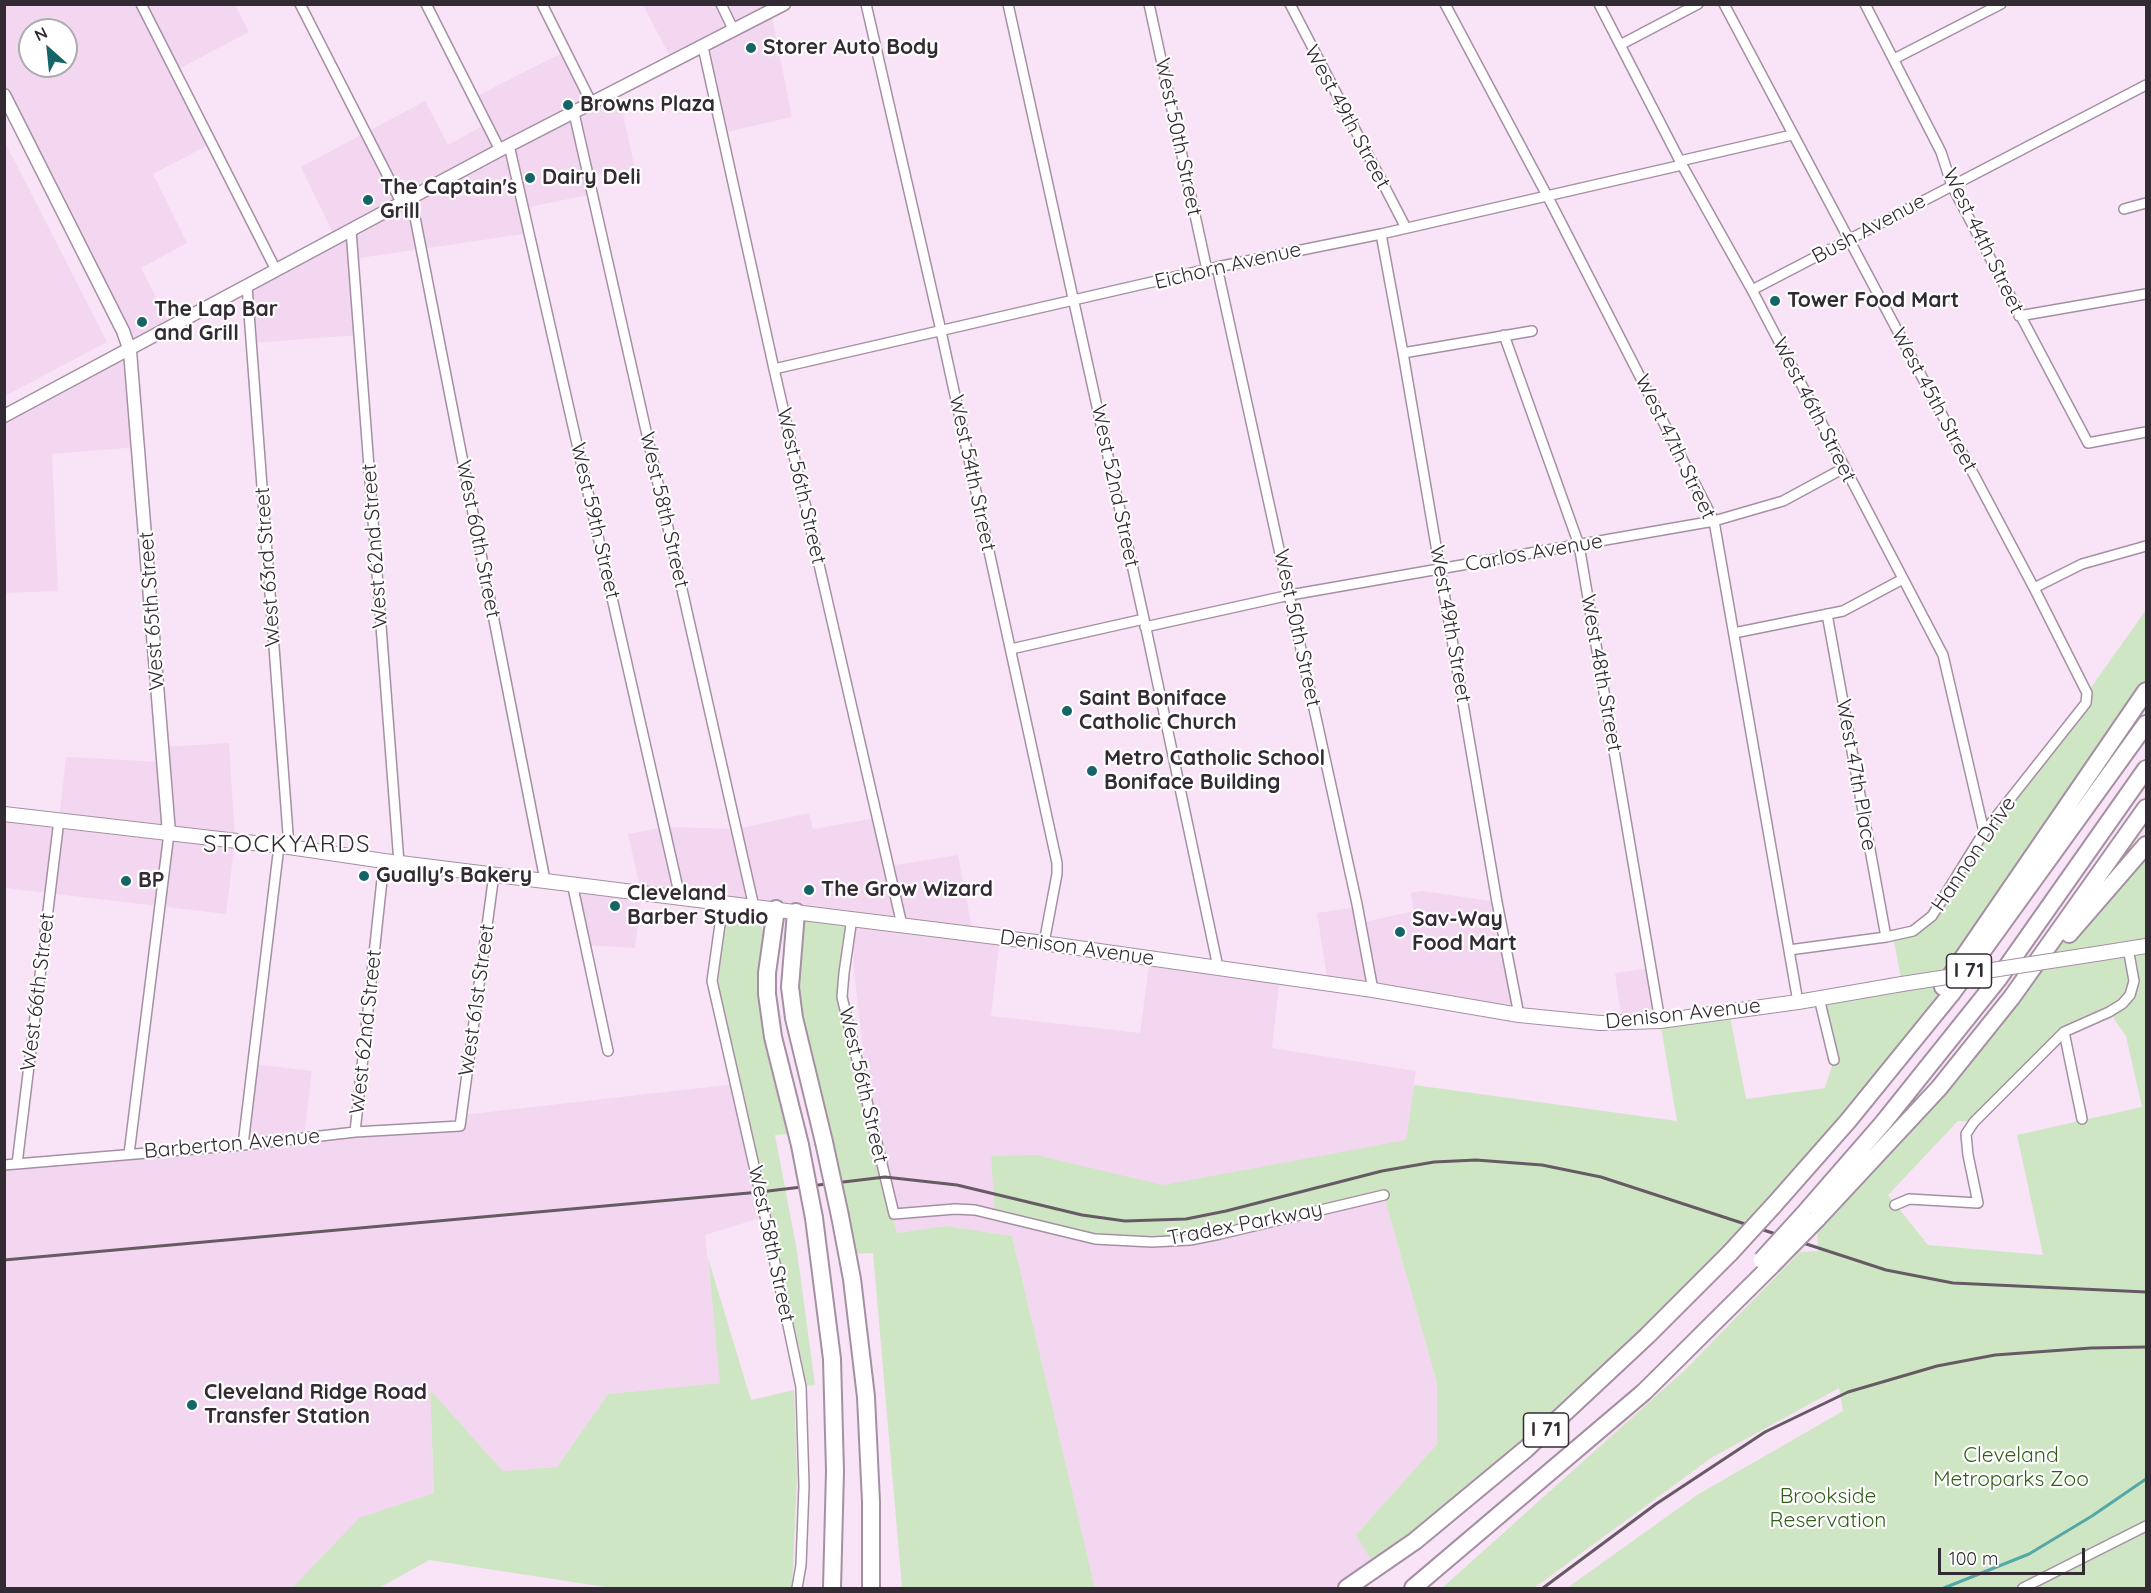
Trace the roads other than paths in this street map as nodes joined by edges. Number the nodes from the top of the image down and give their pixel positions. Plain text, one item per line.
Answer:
1 (141, 4) edge
2 (300, 4) edge
3 (426, 4) edge
4 (542, 4) edge
5 (721, 4) edge
6 (784, 4) edge
7 (867, 4) edge
8 (1008, 4) edge
9 (1149, 4) edge
10 (1290, 4) edge
11 (1445, 4) edge
12 (1599, 4) edge
13 (1698, 4) edge
14 (1724, 4) edge
15 (1865, 4) edge
16 (2001, 4) edge
17 (734, 31) junction
18 (1620, 45) junction
19 (703, 47) junction
20 (1894, 59) junction
21 (2146, 85) edge
22 (4, 95) edge
23 (592, 104) junction
24 (574, 113) junction
25 (1792, 135) junction
26 (505, 148) junction
27 (1682, 163) junction
28 (1952, 186) junction
29 (1547, 195) junction
30 (406, 200) junction
31 (2146, 203) edge
32 (2124, 208) dead end
33 (1406, 228) junction
34 (351, 230) junction
35 (1381, 234) junction
36 (1849, 240) junction
37 (1217, 267) junction
38 (276, 270) junction
39 (1207, 270) junction
40 (247, 286) junction
41 (1752, 290) junction
42 (2146, 294) edge
43 (1074, 300) junction
44 (2019, 316) junction
45 (941, 330) junction
46 (1532, 331) dead end
47 (1504, 335) junction
48 (130, 349) junction
49 (1403, 353) junction
50 (774, 369) junction
51 (4, 416) edge
52 (2146, 432) edge
53 (1844, 468) junction
54 (1714, 521) junction
55 (1579, 545) junction
56 (2146, 546) edge
57 (1441, 570) junction
58 (1901, 580) junction
59 (2034, 588) junction
60 (1290, 595) junction
61 (1827, 614) junction
62 (1144, 623) junction
63 (1734, 633) junction
64 (1011, 649) junction
65 (2146, 681) edge
66 (2146, 691) edge
67 (2086, 703) joint
68 (2146, 724) edge
69 (2146, 769) edge
70 (2091, 771) junction
71 (2146, 808) edge
72 (4, 814) edge
73 (59, 820) junction
74 (170, 832) junction
75 (1984, 832) junction
76 (2146, 845) edge
77 (284, 846) junction
78 (384, 861) junction
79 (399, 863) junction
80 (494, 874) junction
81 (545, 880) junction
82 (572, 883) junction
83 (680, 897) junction
84 (723, 903) junction
85 (754, 907) junction
86 (776, 909) junction
87 (796, 912) junction
88 (852, 918) junction
89 (902, 925) junction
90 (1886, 937) junction
91 (1044, 943) junction
92 (2146, 946) edge
93 (2128, 948) junction
94 (1789, 950) junction
95 (1218, 967) junction
96 (1372, 990) junction
97 (2012, 997) junction
98 (1819, 998) junction
99 (1798, 1002) junction
100 (1519, 1015) junction
101 (1660, 1021) junction
102 (2064, 1032) junction
103 (608, 1051) dead end
104 (1834, 1060) dead end
105 (2082, 1119) dead end
106 (1848, 1121) junction
107 (460, 1126) joint
108 (355, 1132) junction
109 (243, 1145) junction
110 (129, 1154) junction
111 (17, 1164) junction
112 (4, 1165) edge
113 (1384, 1196) dead end
114 (1895, 1205) dead end
115 (894, 1215) joint
116 (1810, 1217) junction
117 (2146, 1526) edge
118 (797, 1588) edge
119 (832, 1588) edge
120 (871, 1588) edge
121 (1347, 1588) edge
122 (1413, 1588) edge
123 (2023, 1588) edge

1 - 38 street
2 - 30 street
3 - 26 street, West 59th Street
4 - 23 street
5 - 17 street
6 - 17 street
7 - 45 street, West 54th Street
8 - 43 street, West 52nd Street
9 - 39 street, West 50th Street
10 - 33 street, West 49th Street
11 - 29 street, West 47th Street
12 - 18 street, West 46th Street
13 - 18 street
14 - 25 street, West 45th Street
15 - 20 street, West 44th Street
16 - 20 street
17 - 19 street
18 - 27 street, West 46th Street
19 - 23 street
19 - 50 street, West 56th Street
20 - 28 street, West 44th Street
21 - 28 street, Bush Avenue
22 - 48 street, West 65th Street
23 - 24 street
24 - 26 street
24 - 85 street, West 58th Street
25 - 27 street, Eichorn Avenue
25 - 36 street, West 45th Street
26 - 30 street
26 - 83 street, West 59th Street
27 - 29 street, Eichorn Avenue
27 - 41 street, West 46th Street
28 - 36 street, Bush Avenue
28 - 44 street, West 44th Street
29 - 33 street, Eichorn Avenue
29 - 54 street, West 47th Street
30 - 34 street
30 - 81 street, West 60th Street
31 - 32 street
33 - 35 street, Eichorn Avenue
34 - 38 street
34 - 79 street, West 62nd Street
35 - 37 street, Eichorn Avenue
35 - 49 street, West 49th Street
36 - 41 street, Bush Avenue
36 - 59 street, West 45th Street
37 - 39 street, Eichorn Avenue
37 - 60 street, West 50th Street
38 - 40 street
39 - 43 street, Eichorn Avenue
40 - 48 street
40 - 77 street, West 63rd Street
41 - 53 street, West 46th Street
42 - 44 street
43 - 45 street, Eichorn Avenue
43 - 62 street, West 52nd Street
44 - 52 street, West 44th Street
45 - 50 street, Eichorn Avenue
45 - 64 street, West 54th Street
46 - 47 street
47 - 49 street
47 - 55 street, West 48th Street
48 - 51 street
48 - 74 street, West 65th Street
49 - 57 street, West 49th Street
50 - 89 street, West 56th Street
53 - 54 street, Carlos Avenue
53 - 58 street, West 46th Street
54 - 55 street, Carlos Avenue
54 - 63 street, West 47th Street
55 - 57 street, Carlos Avenue
55 - 101 street, West 48th Street
56 - 59 street
57 - 60 street, Carlos Avenue
57 - 100 street, West 49th Street
58 - 61 street
58 - 75 street, West 46th Street
59 - 67 street, West 45th Street
60 - 62 street, Carlos Avenue
60 - 96 street, West 50th Street
61 - 63 street
61 - 90 street, West 47th Place
62 - 64 street, Carlos Avenue
62 - 95 street, West 52nd Street
63 - 94 street, West 47th Street
64 - 91 street, West 54th Street
65 - 70 highway
66 - 70 highway
67 - 75 street, Hannon Drive
68 - 106 highway, I 71
69 - 116 highway, I 71
70 - 106 highway
71 - 97 highway
72 - 73 main road, Denison Avenue
73 - 74 main road, Denison Avenue
73 - 111 street, West 66th Street
74 - 77 main road, Denison Avenue
74 - 110 street, West 65th Street
75 - 90 street, Hannon Drive
76 - 97 highway
77 - 78 main road, Denison Avenue
77 - 109 street, West 63rd Street
78 - 79 main road, Denison Avenue
78 - 108 street, West 62nd Street
79 - 80 main road, Denison Avenue
80 - 81 main road, Denison Avenue
80 - 107 street, West 61st Street
81 - 82 main road, Denison Avenue
82 - 83 main road, Denison Avenue
82 - 103 street
83 - 84 main road, Denison Avenue
84 - 85 main road, Denison Avenue
84 - 118 street, West 58th Street
85 - 86 main road, Denison Avenue
86 - 87 main road, Denison Avenue
86 - 119 highway, bridge
87 - 88 main road, Denison Avenue
87 - 120 highway, bridge
88 - 89 main road, Denison Avenue
88 - 115 street, West 56th Street
89 - 91 main road, Denison Avenue
90 - 94 street, Hannon Drive
91 - 95 main road, Denison Avenue
92 - 93 main road, Denison Avenue
93 - 98 main road, Denison Avenue, bridge
93 - 102 street
94 - 99 street, West 47th Street
95 - 96 main road, Denison Avenue
96 - 100 main road, Denison Avenue
97 - 116 highway
98 - 99 main road, Denison Avenue
98 - 104 street
99 - 101 main road, Denison Avenue
100 - 101 main road, Denison Avenue
102 - 105 street
102 - 114 street
106 - 121 highway, I 71, bridge
107 - 108 street, Barberton Avenue
108 - 109 street, Barberton Avenue
109 - 110 street, Barberton Avenue
110 - 111 street, Barberton Avenue
111 - 112 street, Barberton Avenue
113 - 115 street, Tradex Parkway
116 - 122 highway, bridge
117 - 123 street

